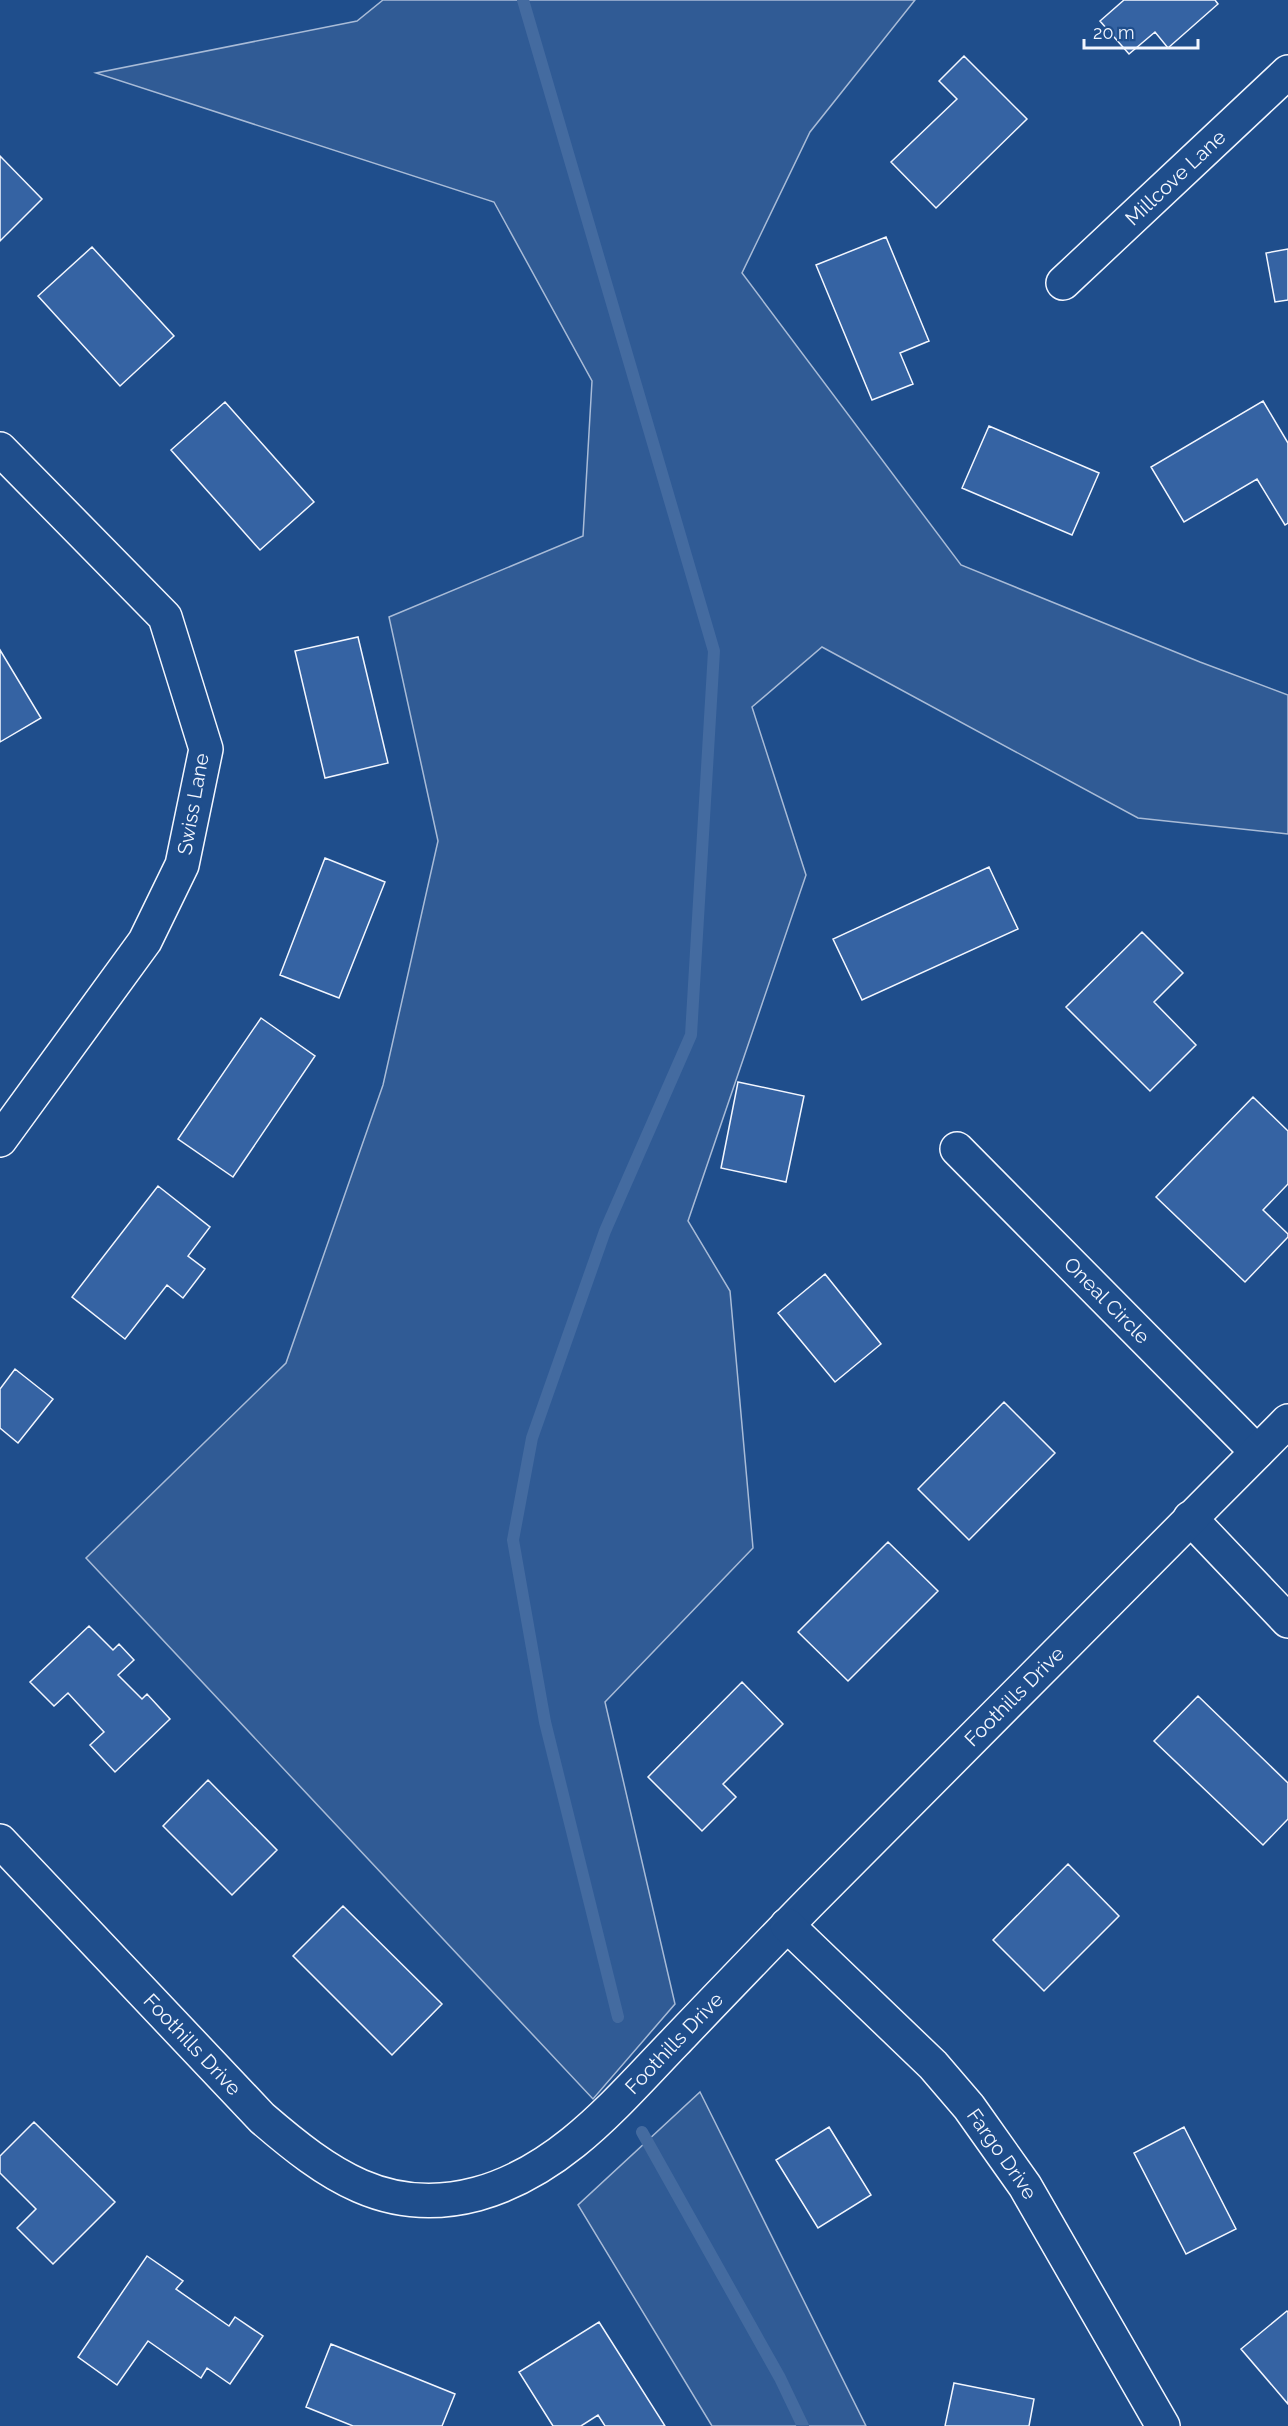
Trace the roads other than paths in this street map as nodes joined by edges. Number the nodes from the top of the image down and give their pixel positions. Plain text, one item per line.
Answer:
1 (1288, 72) edge
2 (1064, 284) dead end
3 (0, 449) edge
4 (0, 1140) edge
5 (957, 1149) dead end
6 (1288, 1421) edge
7 (1257, 1452) junction
8 (1190, 1518) junction
9 (1288, 1621) edge
10 (0, 1841) edge
11 (787, 1925) junction
12 (1162, 2426) edge

1 - 2 street, Millcove Lane
3 - 4 street, Swiss Lane
5 - 7 street, Oneal Circle
6 - 7 street, Foothills Drive
7 - 8 street, Foothills Drive
8 - 9 street
8 - 11 street, Foothills Drive
10 - 11 street, Foothills Drive
11 - 12 street, Fargo Drive

